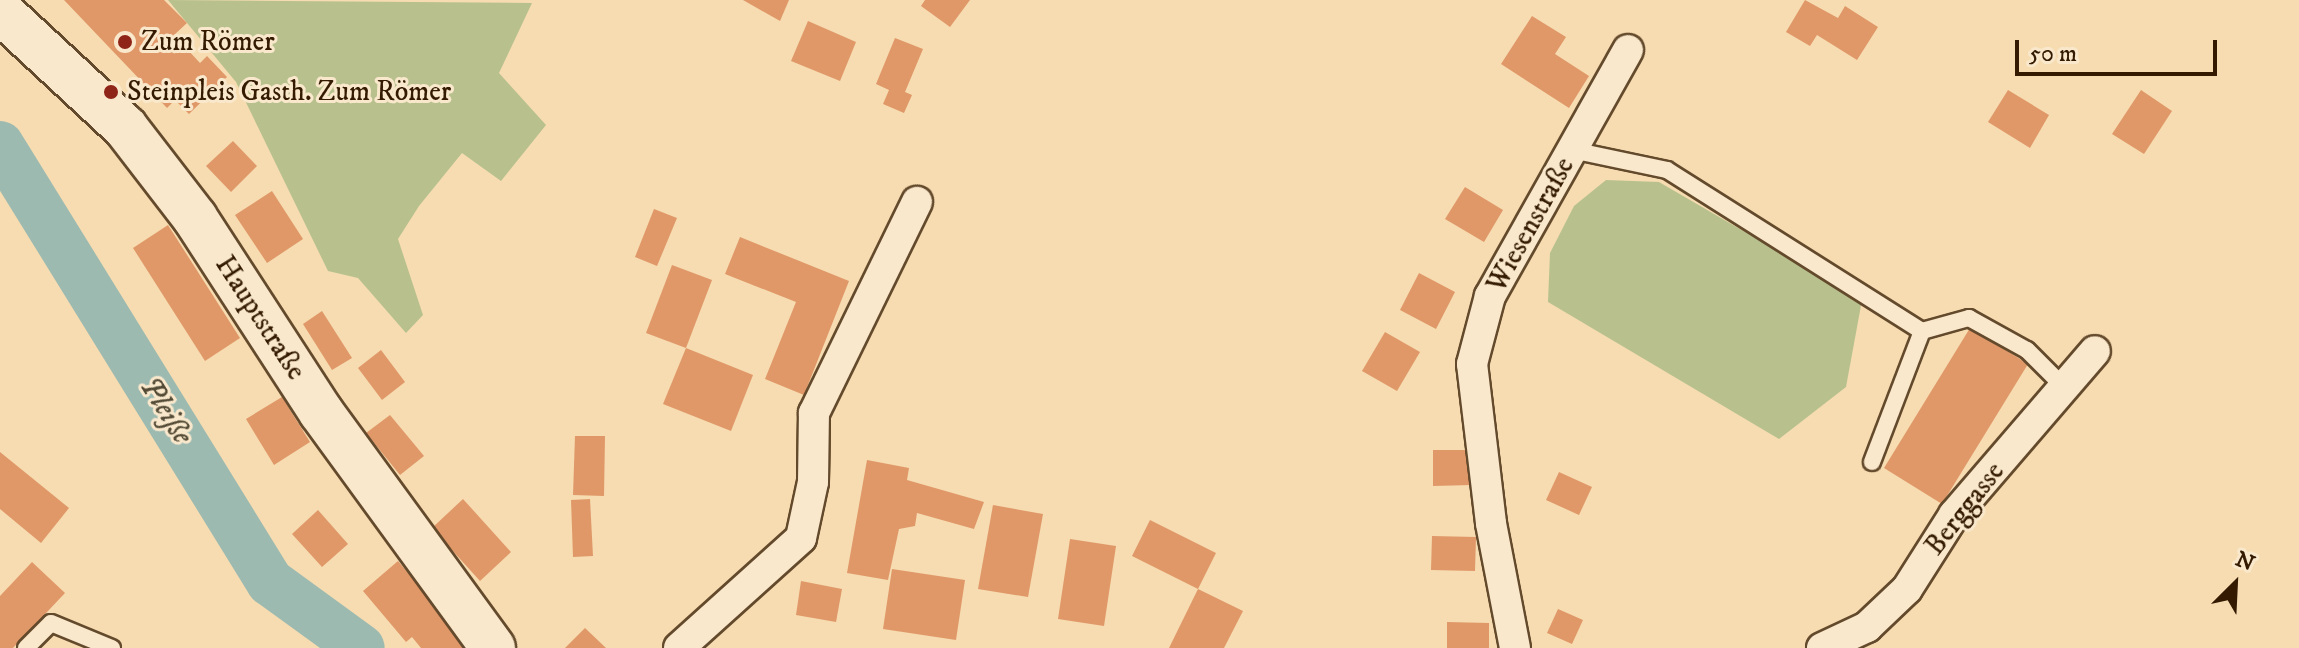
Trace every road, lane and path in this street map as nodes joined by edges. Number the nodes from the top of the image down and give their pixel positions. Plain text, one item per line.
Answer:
1 (0, 11) edge
2 (1628, 50) dead end
3 (1572, 150) junction
4 (917, 202) dead end
5 (1922, 331) junction
6 (2095, 351) dead end
7 (2066, 389) junction
8 (1872, 462) dead end
9 (26, 648) edge
10 (112, 648) edge
11 (493, 648) edge
12 (679, 648) edge
13 (1515, 648) edge
14 (1822, 648) edge

1 - 11 main road, Hauptstraße
2 - 3 street, Wiesenstraße
3 - 5 lane
3 - 13 street, Wiesenstraße
4 - 12 street
5 - 7 lane
5 - 8 lane
6 - 7 street, Berggasse
7 - 14 street, Berggasse
9 - 10 lane

